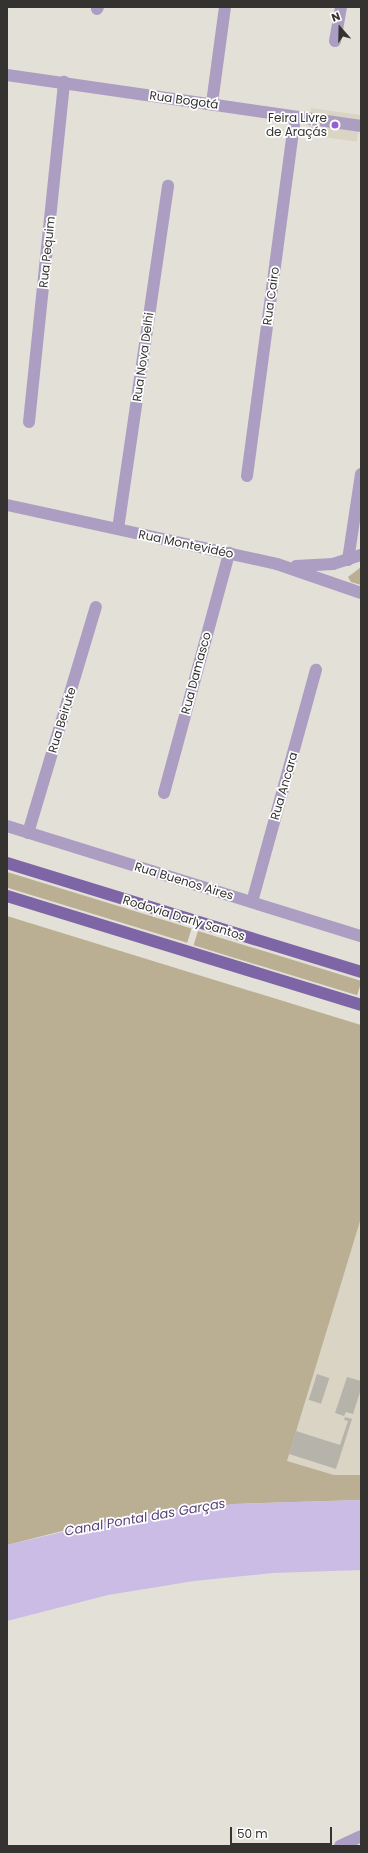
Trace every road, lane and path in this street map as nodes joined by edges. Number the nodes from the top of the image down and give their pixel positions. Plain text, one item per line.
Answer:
1 (225, 7) edge
2 (342, 7) edge
3 (335, 41) dead end
4 (7, 75) edge
5 (64, 82) junction
6 (212, 103) junction
7 (295, 117) junction
8 (361, 126) edge
9 (168, 186) dead end
10 (29, 422) dead end
11 (361, 474) edge
12 (247, 476) dead end
13 (7, 505) edge
14 (118, 529) junction
15 (229, 553) junction
16 (361, 555) edge
17 (348, 560) junction
18 (277, 564) junction
19 (361, 593) edge
20 (96, 607) dead end
21 (316, 670) dead end
22 (164, 793) dead end
23 (7, 826) edge
24 (28, 833) junction
25 (7, 863) edge
26 (7, 896) edge
27 (252, 902) junction
28 (361, 936) edge
29 (361, 972) edge
30 (361, 1005) edge
31 (361, 1836) edge
32 (340, 1846) edge

1 - 6 street
2 - 3 street
4 - 5 street, Rua Bogotá
5 - 6 street, Rua Bogotá
5 - 10 street, Rua Pequim
6 - 7 street, Rua Bogotá
7 - 8 street, Rua Bogotá
7 - 12 street, Rua Cairo
9 - 14 street, Rua Nova Delhi
11 - 17 street
13 - 14 street, Rua Montevidéo
14 - 15 street, Rua Montevidéo
15 - 18 street, Rua Montevidéo
15 - 22 street, Rua Damasco
16 - 17 street
17 - 18 street
18 - 19 street, Rua Montevidéo
20 - 24 street, Rua Beirute
21 - 27 street, Rua Ancara
23 - 24 street, Rua Buenos Aires
24 - 27 street, Rua Buenos Aires
25 - 29 main road, Rodovia Darly Santos
26 - 30 main road
27 - 28 street, Rua Buenos Aires
31 - 32 street

